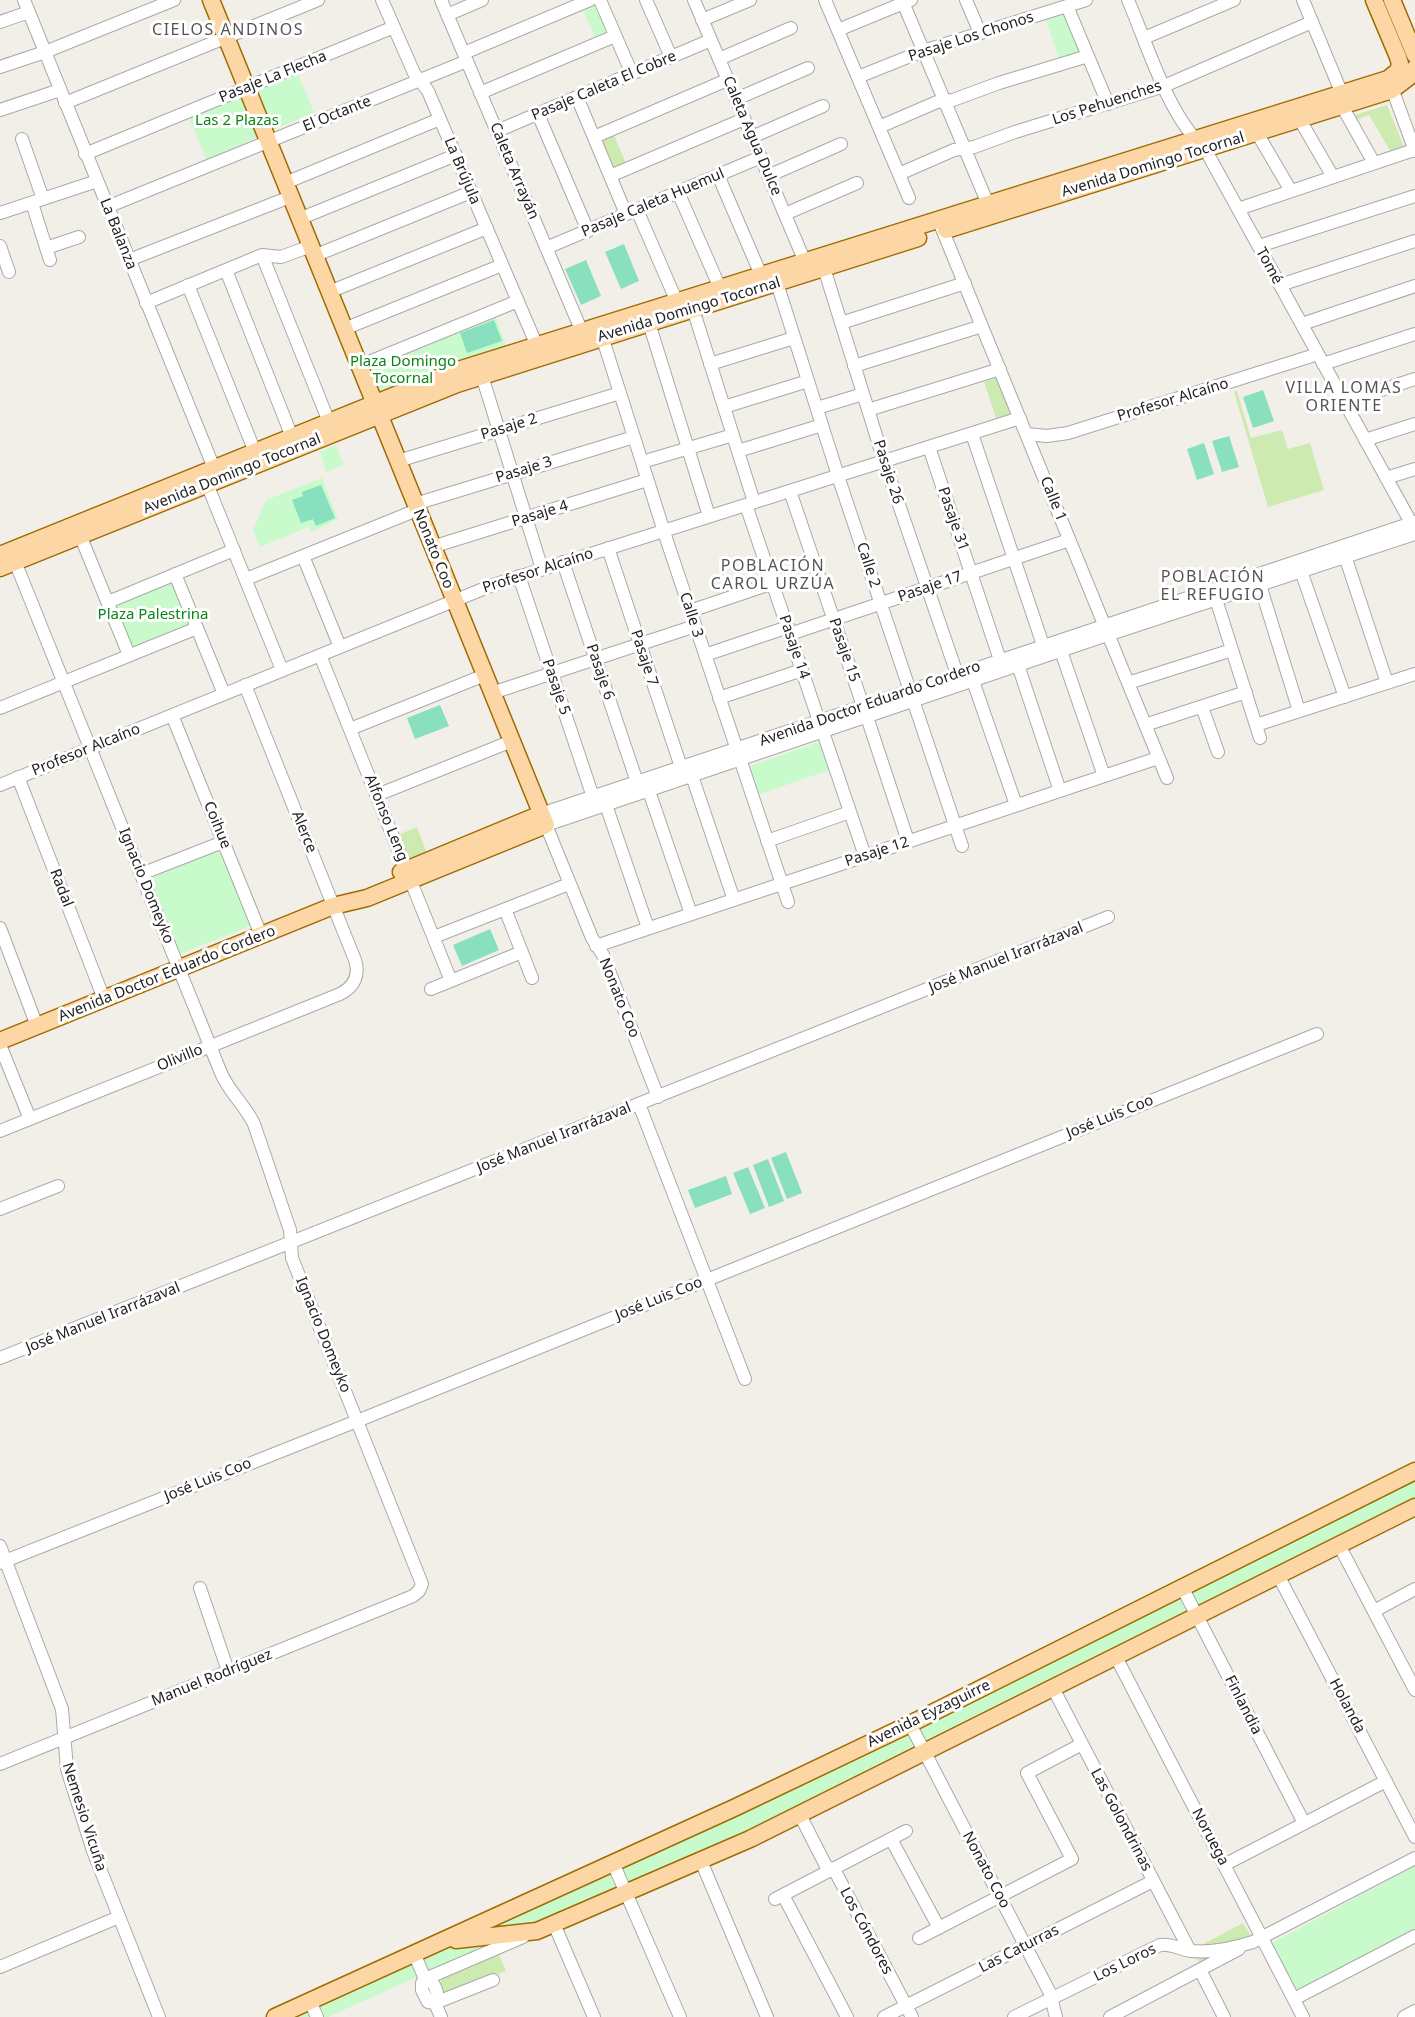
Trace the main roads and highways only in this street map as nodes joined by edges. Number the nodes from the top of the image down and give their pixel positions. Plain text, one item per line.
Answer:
1 (211, 0) edge
2 (1374, 0) edge
3 (1392, 0) edge
4 (1415, 56) edge
5 (1415, 68) edge
6 (1390, 85) junction
7 (1342, 100) junction
8 (1200, 145) junction
9 (941, 225) junction
10 (813, 267) junction
11 (592, 335) junction
12 (376, 409) junction
13 (210, 476) junction
14 (6, 559) edge
15 (543, 820) joint
16 (0, 1043) edge
17 (1415, 1471) edge
18 (1415, 1507) edge
19 (437, 1943) junction
20 (275, 2017) edge

1 - 12 main road, Nonato Coo
2 - 6 main road
3 - 4 main road
5 - 6 main road
6 - 7 main road, Avenida Domingo Tocornal
7 - 8 main road, Avenida Domingo Tocornal
7 - 8 main road, Avenida Domingo Tocornal
8 - 9 main road, Avenida Domingo Tocornal
8 - 9 main road, Avenida Domingo Tocornal
9 - 10 main road, Avenida Domingo Tocornal
10 - 11 main road, Avenida Domingo Tocornal
10 - 11 main road, Avenida Domingo Tocornal
11 - 12 main road, Avenida Domingo Tocornal
11 - 12 main road, Avenida Domingo Tocornal
12 - 13 main road, Avenida Domingo Tocornal
12 - 13 main road, Avenida Domingo Tocornal
12 - 15 main road, Nonato Coo
13 - 14 main road, Avenida Domingo Tocornal
13 - 14 main road, Avenida Domingo Tocornal
15 - 16 main road, Avenida Doctor Eduardo Cordero
17 - 19 main road, Avenida Eyzaguirre
18 - 19 main road, Avenida Eyzaguirre
19 - 20 main road, Avenida Eyzaguirre

